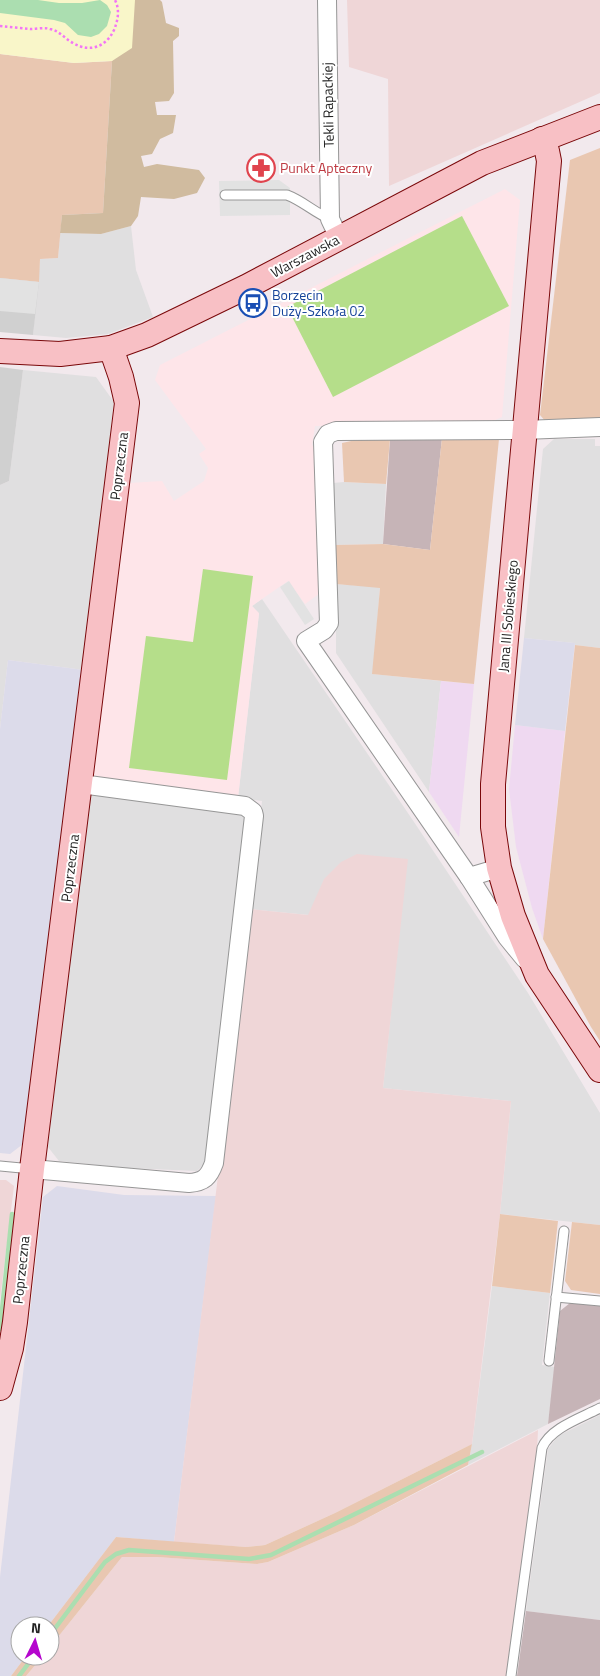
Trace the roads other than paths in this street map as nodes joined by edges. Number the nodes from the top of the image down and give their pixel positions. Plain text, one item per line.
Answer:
1 (327, 0) edge
2 (600, 117) edge
3 (542, 139) junction
4 (225, 195) dead end
5 (334, 229) junction
6 (111, 348) junction
7 (0, 351) edge
8 (600, 427) edge
9 (524, 430) junction
10 (81, 784) junction
11 (499, 868) junction
12 (469, 877) junction
13 (538, 975) junction
14 (600, 1070) edge
15 (0, 1166) edge
16 (32, 1169) junction
17 (564, 1231) dead end
18 (556, 1297) junction
19 (600, 1301) edge
20 (549, 1361) dead end
21 (0, 1388) edge
22 (600, 1408) edge
23 (511, 1676) edge

1 - 5 street, Tekli Rapackiej
2 - 3 main road, Warszawska
3 - 5 main road, Warszawska
3 - 9 main road, Jana III Sobieskiego
4 - 5 lane
5 - 6 main road, Warszawska
6 - 7 main road, Warszawska
6 - 10 main road, Poprzeczna
8 - 9 street
9 - 11 main road, Jana III Sobieskiego
9 - 12 street
10 - 16 main road, Poprzeczna
10 - 16 street
11 - 12 street
11 - 13 main road, Jana III Sobieskiego
12 - 13 street
13 - 14 main road, Jana III Sobieskiego
15 - 16 lane
16 - 21 main road, Poprzeczna
17 - 18 lane
18 - 19 lane
18 - 20 lane
22 - 23 lane

